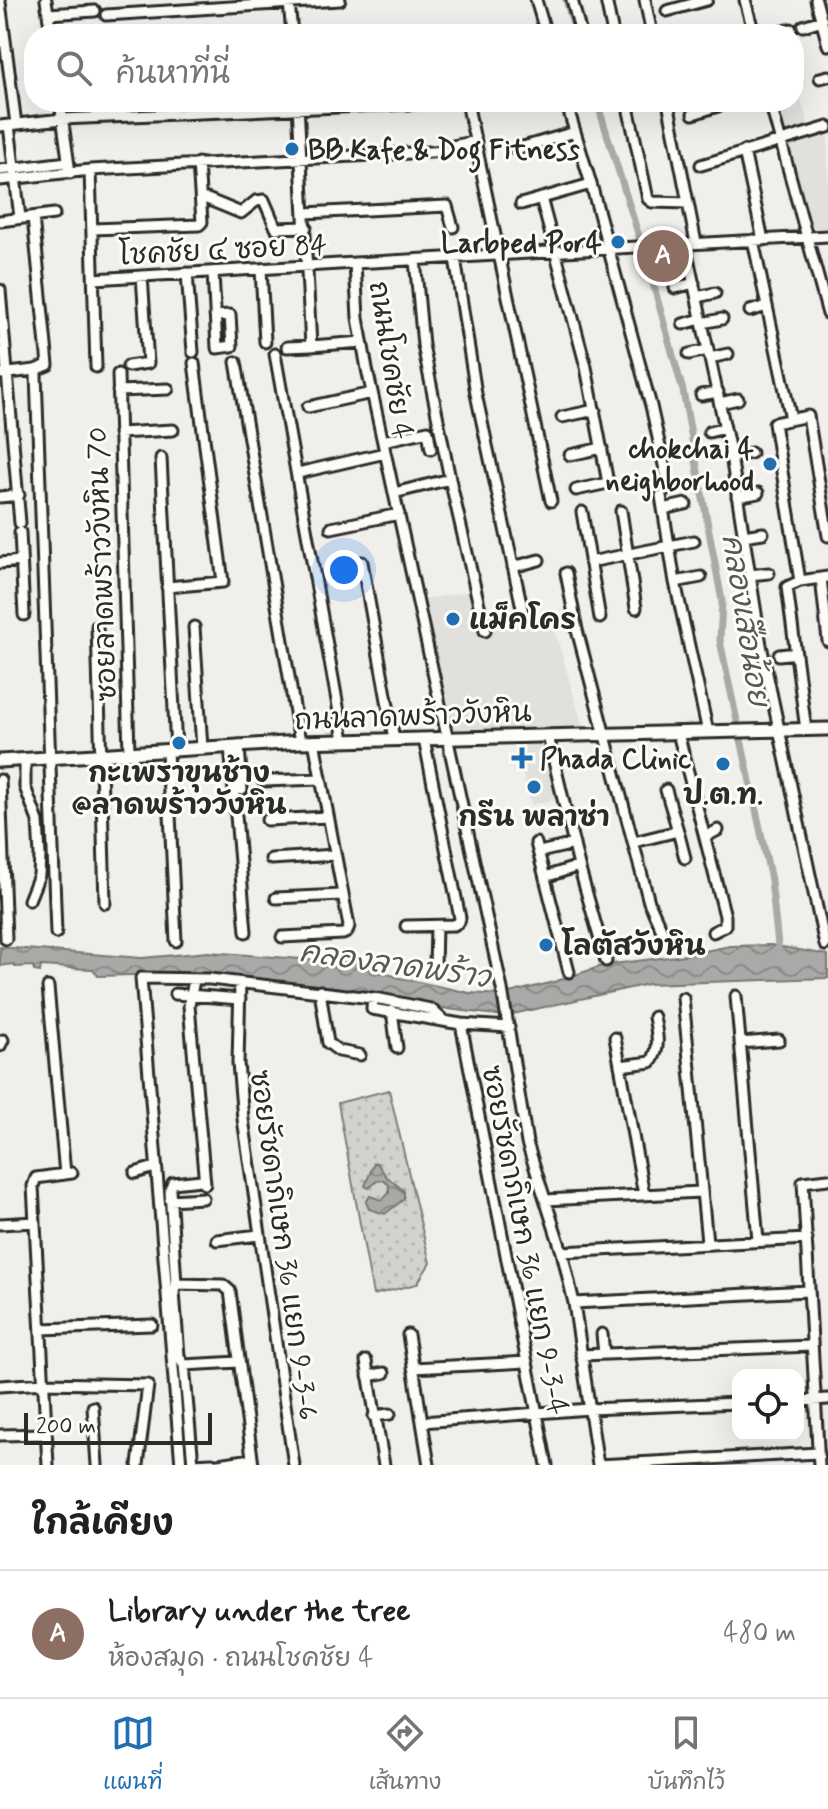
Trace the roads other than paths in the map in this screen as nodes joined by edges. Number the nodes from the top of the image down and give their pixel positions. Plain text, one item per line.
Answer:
1 (46, 0) edge
2 (340, 0) edge
3 (536, 0) edge
4 (572, 0) edge
5 (606, 0) edge
6 (645, 0) edge
7 (707, 0) edge
8 (745, 0) edge
9 (816, 0) edge
10 (0, 2) edge
11 (289, 2) edge
12 (95, 11) dead end
13 (667, 11) dead end
14 (48, 14) junction
15 (106, 15) dead end
16 (822, 20) junction
17 (50, 24) edge
18 (291, 24) edge
19 (543, 24) edge
20 (578, 24) edge
21 (611, 24) edge
22 (650, 24) edge
23 (751, 24) edge
24 (804, 26) edge
25 (828, 45) edge
26 (61, 112) edge
27 (180, 112) edge
28 (298, 112) edge
29 (469, 112) edge
30 (569, 112) edge
31 (629, 112) edge
32 (670, 112) edge
33 (699, 112) edge
34 (773, 112) edge
35 (693, 114) dead end
36 (62, 119) junction
37 (8, 125) edge
38 (828, 127) edge
39 (575, 132) junction
40 (476, 141) junction
41 (781, 141) junction
42 (516, 149) dead end
43 (744, 151) junction
44 (301, 159) junction
45 (198, 163) junction
46 (701, 165) dead end
47 (69, 167) junction
48 (0, 170) edge
49 (90, 170) junction
50 (15, 173) junction
51 (0, 180) edge
52 (591, 184) junction
53 (541, 198) junction
54 (201, 199) junction
55 (688, 203) junction
56 (521, 204) dead end
57 (305, 213) junction
58 (54, 214) dead end
59 (33, 217) junction
60 (20, 218) junction
61 (0, 221) edge
62 (306, 227) junction
63 (453, 227) dead end
64 (93, 229) junction
65 (828, 236) edge
66 (807, 237) junction
67 (758, 240) junction
68 (690, 244) junction
69 (608, 249) junction
70 (555, 252) junction
71 (501, 255) junction
72 (455, 258) junction
73 (415, 260) junction
74 (355, 263) junction
75 (307, 266) junction
76 (261, 269) junction
77 (213, 272) junction
78 (187, 273) junction
79 (142, 276) junction
80 (94, 279) junction
81 (694, 283) junction
82 (675, 288) dead end
83 (0, 290) edge
84 (715, 293) dead end
85 (697, 297) junction
86 (767, 306) junction
87 (750, 311) dead end
88 (828, 314) edge
89 (215, 316) dead end
90 (722, 319) dead end
91 (702, 321) junction
92 (683, 324) dead end
93 (265, 342) dead end
94 (362, 342) junction
95 (311, 346) junction
96 (287, 347) dead end
97 (193, 352) dead end
98 (275, 354) dead end
99 (689, 354) dead end
100 (709, 354) junction
101 (728, 354) dead end
102 (236, 362) dead end
103 (194, 363) dead end
104 (128, 366) dead end
105 (96, 367) dead end
106 (4, 374) edge
107 (36, 374) dead end
108 (118, 374) dead end
109 (168, 389) dead end
110 (118, 391) junction
111 (372, 393) junction
112 (701, 395) dead end
113 (719, 397) junction
114 (738, 399) dead end
115 (308, 407) dead end
116 (595, 410) junction
117 (562, 417) dead end
118 (791, 419) junction
119 (725, 428) junction
120 (173, 430) dead end
121 (709, 432) dead end
122 (119, 433) junction
123 (383, 441) junction
124 (602, 448) junction
125 (431, 449) dead end
126 (385, 453) junction
127 (751, 453) dead end
128 (570, 455) dead end
129 (731, 457) junction
130 (161, 458) dead end
131 (298, 473) junction
132 (450, 479) junction
133 (669, 488) dead end
134 (576, 490) dead end
135 (394, 493) junction
136 (758, 493) dead end
137 (19, 495) junction
138 (661, 496) dead end
139 (0, 497) edge
140 (737, 497) junction
141 (551, 501) dead end
142 (686, 504) dead end
143 (663, 509) junction
144 (621, 511) dead end
145 (582, 512) dead end
146 (399, 514) junction
147 (331, 528) dead end
148 (763, 533) dead end
149 (743, 536) junction
150 (828, 536) edge
151 (694, 541) dead end
152 (669, 547) junction
153 (628, 555) junction
154 (539, 560) dead end
155 (21, 561) junction
156 (362, 562) dead end
157 (590, 562) junction
158 (0, 563) edge
159 (513, 567) junction
160 (566, 573) dead end
161 (769, 573) dead end
162 (749, 575) junction
163 (701, 577) dead end
164 (825, 577) edge
165 (800, 581) junction
166 (675, 582) junction
167 (167, 587) junction
168 (636, 608) dead end
169 (24, 615) dead end
170 (524, 617) dead end
171 (600, 618) dead end
172 (97, 626) dead end
173 (194, 627) dead end
174 (485, 631) dead end
175 (828, 641) edge
176 (796, 653) junction
177 (779, 655) dead end
178 (828, 729) edge
179 (779, 730) junction
180 (806, 730) junction
181 (708, 732) junction
182 (678, 733) junction
183 (606, 734) junction
184 (548, 736) junction
185 (449, 738) junction
186 (394, 739) junction
187 (424, 739) junction
188 (344, 740) junction
189 (314, 741) junction
190 (300, 742) junction
191 (234, 746) junction
192 (202, 748) junction
193 (172, 750) junction
194 (129, 752) junction
195 (100, 754) junction
196 (49, 757) junction
197 (25, 759) junction
198 (0, 761) edge
199 (321, 779) junction
200 (0, 780) edge
201 (263, 781) dead end
202 (242, 790) dead end
203 (666, 790) dead end
204 (328, 817) junction
205 (267, 820) dead end
206 (718, 830) dead end
207 (678, 831) junction
208 (705, 837) junction
209 (634, 842) junction
210 (536, 843) dead end
211 (574, 844) junction
212 (544, 851) dead end
213 (335, 855) junction
214 (685, 858) dead end
215 (271, 859) dead end
216 (579, 866) junction
217 (551, 875) dead end
218 (342, 895) junction
219 (276, 898) dead end
220 (29, 900) dead end
221 (105, 903) dead end
222 (406, 926) dead end
223 (436, 926) junction
224 (246, 932) dead end
225 (713, 932) dead end
226 (56, 933) dead end
227 (282, 937) dead end
228 (6, 939) dead end
229 (176, 941) dead end
230 (667, 942) dead end
231 (825, 945) dead end
232 (606, 961) dead end
233 (435, 968) dead end
234 (569, 972) dead end
235 (194, 980) junction
236 (240, 983) junction
237 (48, 987) dead end
238 (320, 991) junction
239 (175, 994) dead end
240 (190, 996) junction
241 (736, 996) dead end
242 (373, 998) junction
243 (683, 998) dead end
244 (240, 999) junction
245 (392, 1011) junction
246 (654, 1017) dead end
247 (443, 1020) junction
248 (461, 1024) junction
249 (509, 1027) junction
250 (615, 1038) dead end
251 (779, 1040) dead end
252 (740, 1043) junction
253 (397, 1048) dead end
254 (360, 1055) dead end
255 (620, 1066) junction
256 (155, 1167) junction
257 (135, 1173) dead end
258 (828, 1179) edge
259 (700, 1192) junction
260 (644, 1195) junction
261 (203, 1198) dead end
262 (170, 1200) junction
263 (546, 1200) junction
264 (35, 1222) junction
265 (0, 1224) edge
266 (259, 1235) junction
267 (807, 1239) junction
268 (217, 1240) dead end
269 (758, 1240) junction
270 (707, 1242) junction
271 (562, 1252) junction
272 (176, 1284) junction
273 (809, 1291) junction
274 (574, 1303) junction
275 (152, 1325) dead end
276 (41, 1329) junction
277 (602, 1334) dead end
278 (408, 1335) dead end
279 (812, 1346) junction
280 (604, 1354) junction
281 (581, 1355) junction
282 (366, 1361) dead end
283 (239, 1362) junction
284 (527, 1362) junction
285 (184, 1365) junction
286 (413, 1368) junction
287 (384, 1373) dead end
288 (368, 1376) junction
289 (44, 1383) junction
290 (0, 1386) edge
291 (828, 1399) edge
292 (815, 1400) junction
293 (804, 1401) edge
294 (732, 1403) edge
295 (93, 1407) dead end
296 (589, 1409) junction
297 (537, 1413) junction
298 (390, 1414) dead end
299 (374, 1416) junction
300 (422, 1422) junction
301 (46, 1434) junction
302 (0, 1435) edge
303 (818, 1453) junction
304 (252, 1462) edge
305 (212, 1464) edge
306 (48, 1465) edge
307 (97, 1465) edge
308 (138, 1465) edge
309 (181, 1465) edge
310 (294, 1465) edge
311 (384, 1465) edge
312 (429, 1465) edge
313 (547, 1465) edge
314 (598, 1465) edge
315 (819, 1465) edge

1 - 14 street
2 - 11 street
3 - 19 street
4 - 20 street
5 - 21 street
6 - 22 street
7 - 13 street
8 - 23 street
9 - 16 street
10 - 37 street
11 - 15 street
11 - 18 street
12 - 14 street
14 - 17 street
16 - 24 street
16 - 25 street
26 - 36 street
27 - 36 street
28 - 44 street
29 - 40 street
30 - 39 street
31 - 55 street
32 - 55 street
33 - 35 street
34 - 41 street
36 - 37 street
36 - 47 street
37 - 50 street
38 - 41 street
39 - 42 street
39 - 52 street
40 - 44 street
40 - 71 street
41 - 43 street
41 - 66 street
43 - 46 street
43 - 67 street
44 - 45 street
44 - 57 street
45 - 49 street
45 - 54 street
47 - 49 street
47 - 50 street
48 - 50 street
49 - 64 street
50 - 51 street
50 - 60 street
52 - 53 street
52 - 69 street
53 - 56 street
53 - 70 street
54 - 62 street
54 - 64 street
55 - 68 street
57 - 62 street
57 - 63 street
58 - 59 street
59 - 60 street
59 - 106 street
60 - 61 street
62 - 75 street
64 - 80 street
65 - 66 street, ถนนโชคชัย 4
66 - 67 street, ถนนโชคชัย 4
66 - 88 street
67 - 68 street, ถนนโชคชัย 4
67 - 86 street
68 - 69 street, ถนนโชคชัย 4
68 - 81 street
69 - 70 street, ถนนโชคชัย 4
69 - 133 street
70 - 71 street, ถนนโชคชัย 4
70 - 116 street
71 - 72 street, ถนนโชคชัย 4
71 - 141 street
72 - 73 street, ถนนโชคชัย 4
72 - 159 street
73 - 74 street, ถนนโชคชัย 4
73 - 132 street
74 - 75 street, โชคชัย ๔ ซอย 84
74 - 94 street, ถนนโชคชัย 4
75 - 76 street, โชคชัย ๔ ซอย 84
75 - 95 street
76 - 77 street, โชคชัย ๔ ซอย 84
76 - 93 street
77 - 78 street, โชคชัย ๔ ซอย 84
77 - 89 street
78 - 79 street, โชคชัย ๔ ซอย 84
78 - 97 street
79 - 80 street, โชคชัย ๔ ซอย 84
79 - 104 street
80 - 105 street
81 - 82 street
81 - 85 street
83 - 106 street
84 - 85 street
85 - 91 street
86 - 87 street
86 - 118 street
90 - 91 street
91 - 92 street
91 - 100 street
94 - 95 street
94 - 111 street, ถนนโชคชัย 4
95 - 96 street
98 - 131 street
99 - 100 street
100 - 101 street
100 - 113 street
102 - 190 street
103 - 167 street
106 - 137 street
107 - 196 street
108 - 110 street, ซอยลาดพร้าววังหิน 70
109 - 110 street
110 - 122 street, ซอยลาดพร้าววังหิน 70
111 - 115 street
111 - 123 street, ถนนโชคชัย 4
112 - 113 street
113 - 114 street
113 - 119 street
116 - 117 street
116 - 124 street
118 - 150 street
118 - 165 street
119 - 121 street
119 - 129 street
120 - 122 street
122 - 194 street, ซอยลาดพร้าววังหิน 70
123 - 125 street
123 - 126 street, ถนนโชคชัย 4
124 - 128 street
124 - 134 street
126 - 131 street
126 - 135 street, ถนนโชคชัย 4
127 - 129 street
129 - 140 street
130 - 167 street
131 - 188 street
132 - 135 street
132 - 174 street
135 - 146 street, ถนนโชคชัย 4
136 - 140 street
137 - 139 street
137 - 155 street
138 - 143 street
140 - 149 street
142 - 143 street
143 - 152 street
144 - 153 street
145 - 157 street
146 - 147 street
146 - 185 street, ถนนโชคชัย 4
148 - 149 street
149 - 162 street
151 - 152 street
152 - 153 street
152 - 166 street
153 - 157 street
153 - 168 street
154 - 159 street
155 - 158 street
155 - 169 street
156 - 186 street
157 - 171 street
159 - 170 street
160 - 183 street
161 - 162 street
162 - 179 street
163 - 166 street
164 - 165 street
164 - 175 street
165 - 176 street
166 - 181 street
167 - 193 street
172 - 195 street
173 - 192 street
176 - 177 street
176 - 180 street
178 - 180 main road, ถนนลาดพร้าววังหิน
179 - 180 main road, ถนนลาดพร้าววังหิน
179 - 181 main road, ถนนลาดพร้าววังหิน
179 - 231 street
181 - 182 main road, ถนนลาดพร้าววังหิน
182 - 183 main road, ถนนลาดพร้าววังหิน
182 - 208 street
183 - 184 main road, ถนนลาดพร้าววังหิน
183 - 209 street
184 - 185 main road, ถนนลาดพร้าววังหิน
184 - 211 street
185 - 187 main road, ถนนลาดพร้าววังหิน
185 - 249 street, ถนนโชคชัย 4
186 - 187 main road, ถนนลาดพร้าววังหิน
186 - 188 main road, ถนนลาดพร้าววังหิน
187 - 223 street
188 - 189 main road, ถนนลาดพร้าววังหิน
189 - 190 main road, ถนนลาดพร้าววังหิน
189 - 199 street
190 - 191 main road, ถนนลาดพร้าววังหิน
191 - 192 main road, ถนนลาดพร้าววังหิน
191 - 202 street
191 - 224 street
192 - 193 main road, ถนนลาดพร้าววังหิน
193 - 194 main road, ถนนลาดพร้าววังหิน
193 - 229 street
194 - 195 main road, ถนนลาดพร้าววังหิน
195 - 196 main road, ถนนลาดพร้าววังหิน
195 - 221 street
196 - 197 main road, ถนนลาดพร้าววังหิน
196 - 226 street
197 - 198 main road, ถนนลาดพร้าววังหิน
197 - 220 street
199 - 201 street
199 - 204 street
200 - 228 street
203 - 207 street
204 - 205 street
204 - 213 street
206 - 208 street
207 - 209 street
207 - 214 street
208 - 225 street
209 - 230 street
210 - 234 street
211 - 212 street
211 - 216 street
213 - 215 street
213 - 218 street
216 - 217 street
216 - 232 street
218 - 219 street
218 - 227 street
222 - 223 street
223 - 233 street
235 - 236 street
235 - 240 street
235 - 256 street
236 - 238 street
236 - 244 street, ซอยรัชดาภิเษก 36 แยก 9-3-6
237 - 264 street
238 - 242 street
238 - 254 street
239 - 240 street
240 - 244 street
240 - 262 street
241 - 252 street
242 - 245 street
242 - 247 street
243 - 259 street
244 - 266 street, ซอยรัชดาภิเษก 36 แยก 9-3-6
245 - 247 street
245 - 253 street
246 - 255 street
247 - 248 street
248 - 249 street
248 - 284 street, ซอยรัชดาภิเษก 36 แยก 9-3-4
249 - 263 street, ถนนโชคชัย 4
250 - 255 street
251 - 252 street
252 - 269 street
255 - 260 street
256 - 257 street
256 - 309 street
258 - 267 street
259 - 260 street
259 - 270 street
260 - 263 street
261 - 262 street
262 - 272 street
263 - 271 street, ถนนโชคชัย 4
264 - 265 street
264 - 276 street
266 - 268 street
266 - 310 street, ซอยรัชดาภิเษก 36 แยก 9-3-6
267 - 269 street
267 - 273 street
269 - 270 street
270 - 271 street
271 - 274 street, ถนนโชคชัย 4
272 - 283 street
272 - 285 street
273 - 274 street
273 - 279 street
274 - 281 street, ถนนโชคชัย 4
275 - 276 street
276 - 289 street
277 - 280 street
278 - 286 street
279 - 280 street
279 - 292 street
280 - 281 street
281 - 296 street, ถนนโชคชัย 4
282 - 288 street
283 - 285 street
283 - 304 street
284 - 286 street
284 - 297 street, ซอยรัชดาภิเษก 36 แยก 9-3-4
285 - 305 street
286 - 300 street
287 - 288 street
288 - 299 street
289 - 290 street
289 - 301 street
289 - 308 street
291 - 292 street
292 - 293 street
292 - 303 street
294 - 296 street
295 - 307 street
296 - 297 street
296 - 314 street, ถนนโชคชัย 4
297 - 300 street
297 - 313 street, ซอยรัชดาภิเษก 36 แยก 9-3-4
298 - 299 street
299 - 311 street
300 - 312 street
301 - 302 street
301 - 306 street
303 - 314 street
303 - 315 street
304 - 305 street

